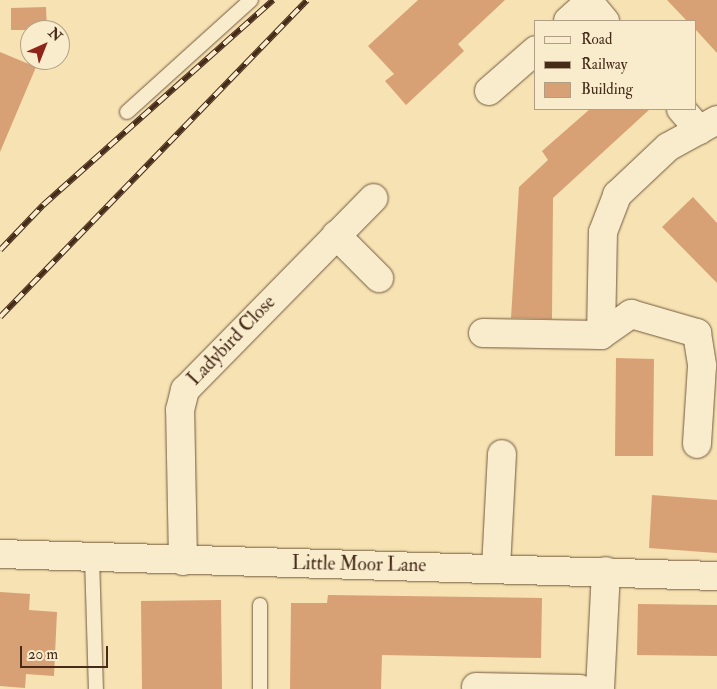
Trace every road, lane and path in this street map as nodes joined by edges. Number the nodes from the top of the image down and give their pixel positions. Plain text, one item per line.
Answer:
1 (251, 0) edge
2 (569, 20) edge
3 (604, 20) edge
4 (534, 52) edge
5 (489, 92) dead end
6 (682, 110) edge
7 (127, 112) dead end
8 (712, 123) edge
9 (374, 198) dead end
10 (336, 235) junction
11 (379, 278) dead end
12 (483, 332) dead end
13 (601, 335) junction
14 (704, 427) edge
15 (502, 454) dead end
16 (0, 554) edge
17 (92, 557) junction
18 (183, 561) junction
19 (496, 568) junction
20 (606, 571) junction
21 (717, 576) edge
22 (260, 605) dead end
23 (476, 687) dead end
24 (96, 689) edge
25 (260, 689) edge
26 (580, 689) edge
27 (600, 689) edge

1 - 7 lane
2 - 3 street
4 - 5 street
6 - 8 street
8 - 13 street
9 - 10 street, Ladybird Close
10 - 11 street
10 - 18 street, Ladybird Close
12 - 13 street
13 - 14 street
15 - 19 street
16 - 17 street, Little Moor Lane
17 - 18 street, Little Moor Lane
17 - 24 lane
18 - 19 street, Little Moor Lane
19 - 20 street, Little Moor Lane
20 - 21 street, Little Moor Lane
20 - 27 street
22 - 25 lane
23 - 26 street

